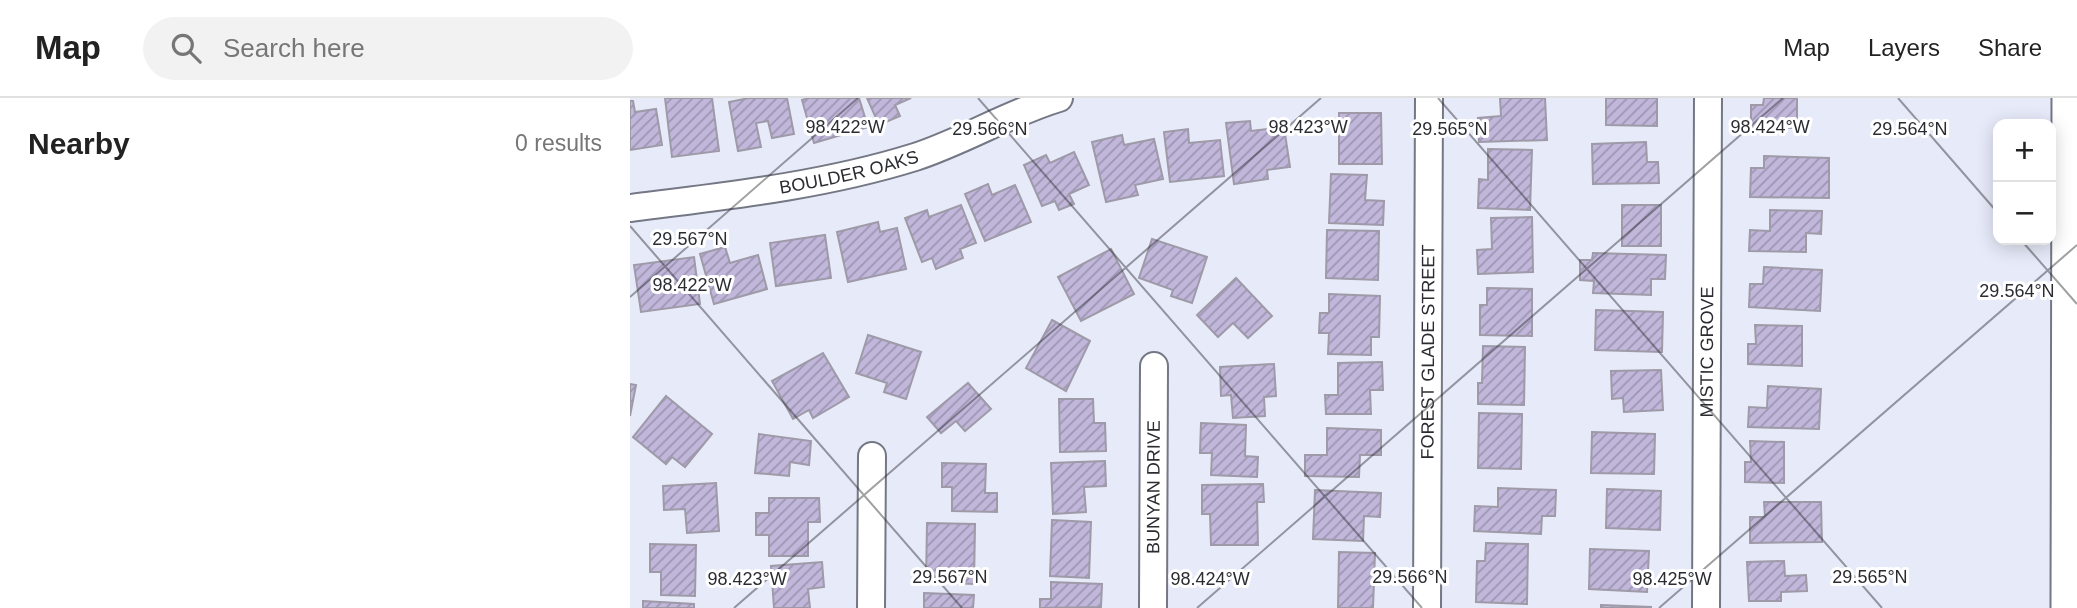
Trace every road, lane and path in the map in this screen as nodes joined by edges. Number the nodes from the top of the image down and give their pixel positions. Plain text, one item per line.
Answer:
1 (1059, 98) edge
2 (1429, 98) edge
3 (1708, 98) edge
4 (2069, 98) edge
5 (2072, 150) edge
6 (630, 208) edge
7 (1154, 366) dead end
8 (872, 456) dead end
9 (872, 608) edge
10 (1153, 608) edge
11 (1427, 608) edge
12 (1706, 608) edge
13 (2068, 608) edge

1 - 6 street, BOULDER OAKS
2 - 11 street, FOREST GLADE STREET
3 - 12 street, MISTIC GROVE
4 - 5 main road
5 - 13 main road
7 - 10 street, BUNYAN DRIVE
8 - 9 street

